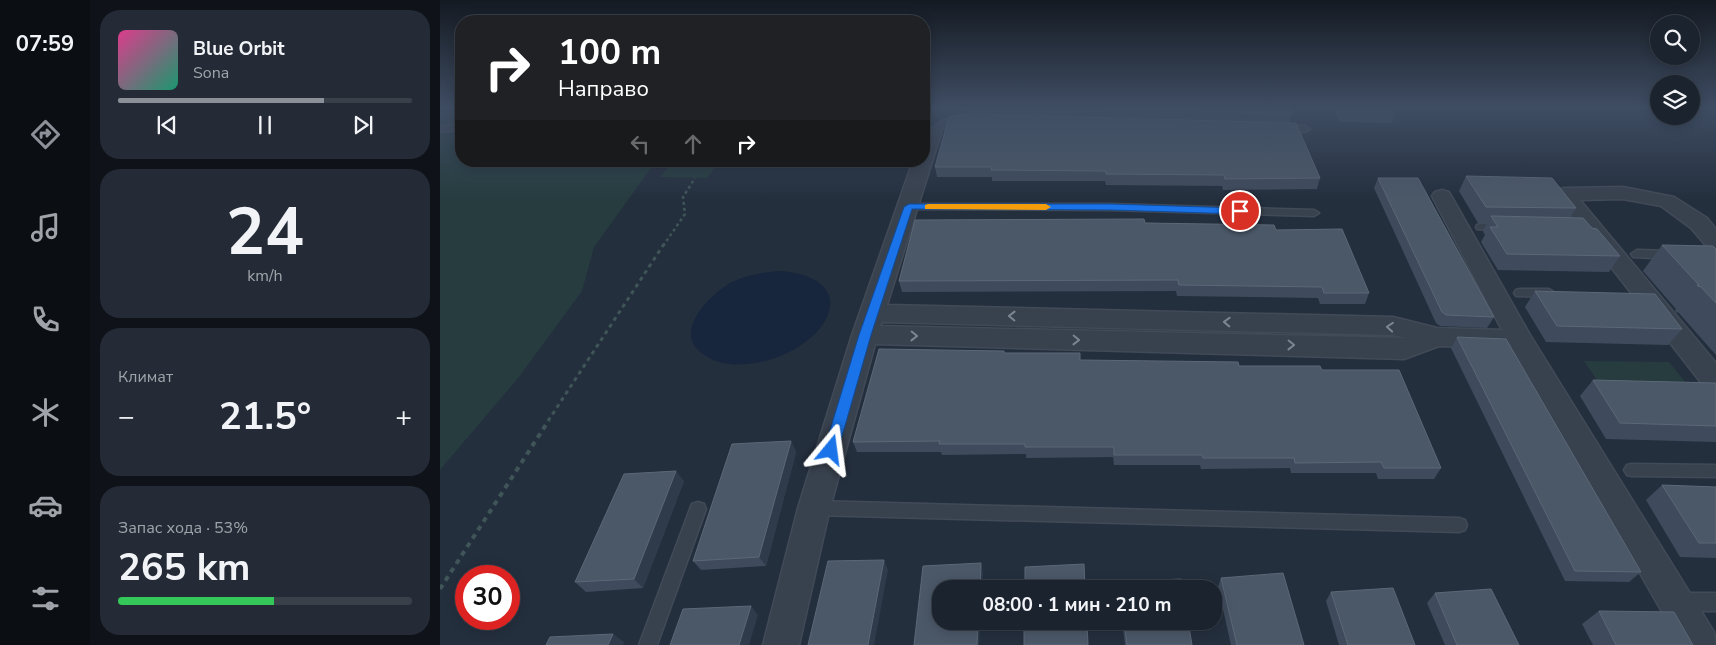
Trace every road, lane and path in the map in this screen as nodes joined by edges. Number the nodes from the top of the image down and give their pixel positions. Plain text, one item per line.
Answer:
1 (921, 167) edge
2 (695, 178) dead end
3 (1442, 196) dead end
4 (909, 207) junction
5 (1314, 213) dead end
6 (1481, 227) dead end
7 (1518, 228) edge
8 (1716, 243) edge
9 (1637, 254) dead end
10 (1686, 255) edge
11 (1520, 293) dead end
12 (1558, 293) edge
13 (869, 324) junction
14 (1520, 340) junction
15 (1716, 382) edge
16 (1632, 470) dead end
17 (1716, 471) edge
18 (814, 508) junction
19 (698, 509) dead end
20 (1459, 525) dead end
21 (440, 589) edge
22 (1675, 602) junction
23 (1716, 602) edge
24 (648, 645) edge
25 (782, 645) edge
26 (1701, 645) edge

1 - 4 street
2 - 21 path
3 - 14 street
4 - 5 lane
4 - 13 street
6 - 7 lane
8 - 15 street
9 - 10 lane
11 - 12 lane
13 - 14 street
13 - 18 street
14 - 22 street
16 - 17 lane
18 - 20 lane
18 - 25 street
19 - 24 lane
22 - 23 lane
22 - 26 street

